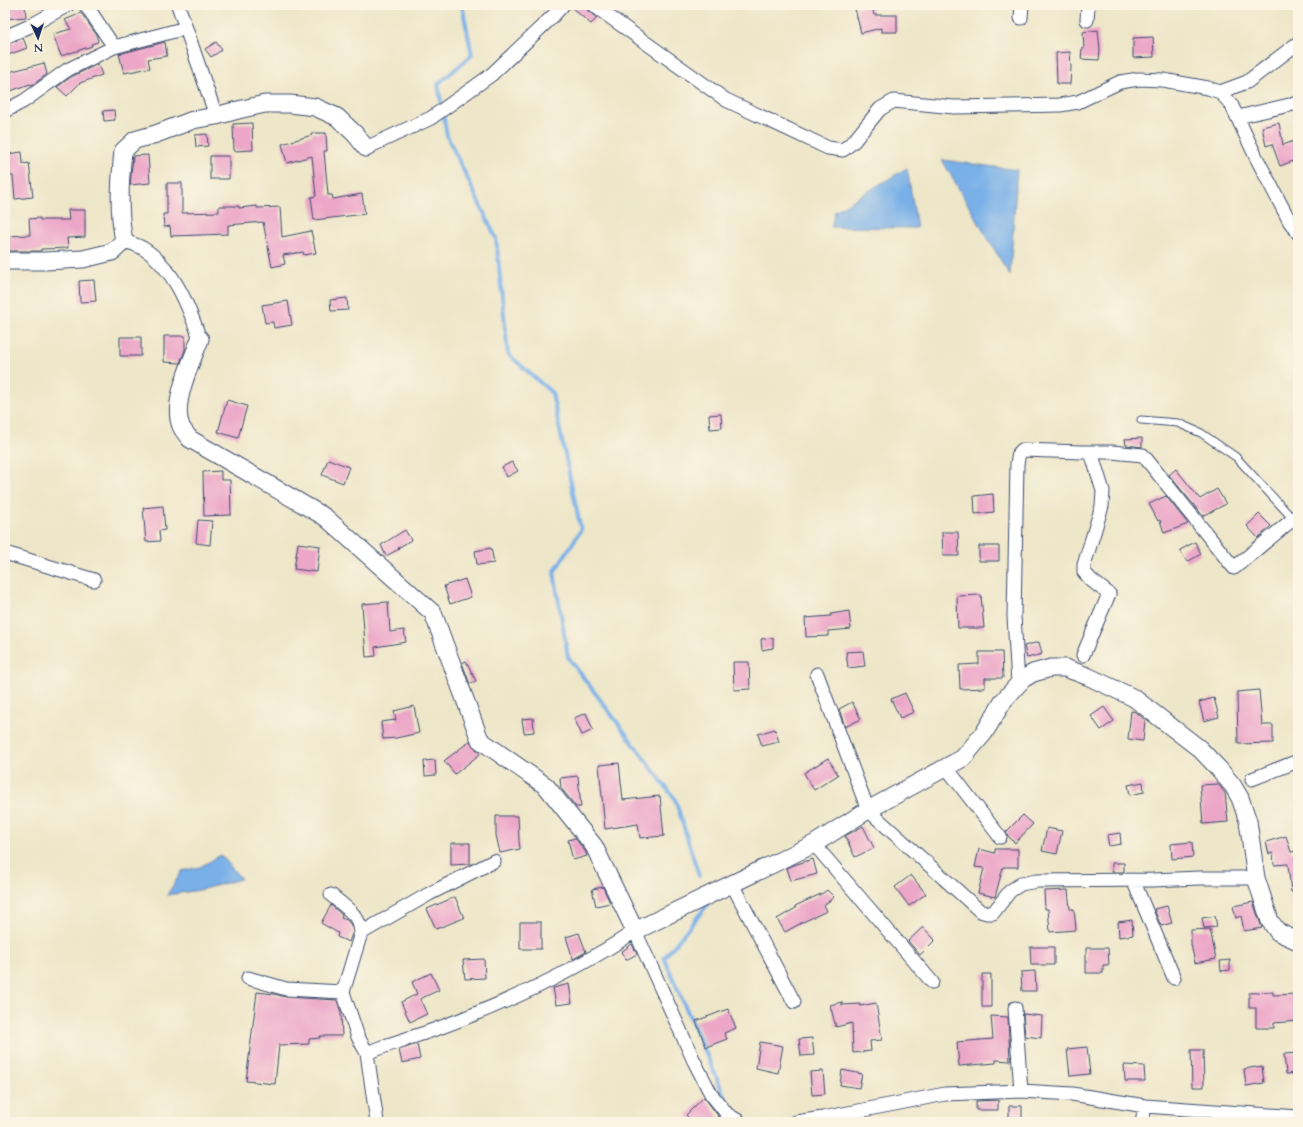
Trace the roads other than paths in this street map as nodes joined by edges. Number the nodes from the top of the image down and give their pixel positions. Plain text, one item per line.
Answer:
1 (68, 5) edge
2 (84, 5) edge
3 (178, 5) edge
4 (563, 5) edge
5 (593, 5) edge
6 (1088, 5) edge
7 (1086, 20) dead end
8 (186, 28) junction
9 (5, 37) edge
10 (1298, 44) edge
11 (114, 46) junction
12 (1220, 92) junction
13 (1298, 103) edge
14 (5, 112) edge
15 (216, 116) junction
16 (1238, 117) junction
17 (366, 148) joint
18 (1298, 233) edge
19 (124, 241) junction
20 (5, 261) edge
21 (200, 339) joint
22 (1141, 420) dead end
23 (1091, 452) junction
24 (1295, 517) edge
25 (5, 553) edge
26 (94, 580) dead end
27 (1083, 655) dead end
28 (817, 674) dead end
29 (1018, 684) junction
30 (1298, 761) edge
31 (946, 767) junction
32 (1252, 779) dead end
33 (868, 810) junction
34 (1000, 837) dead end
35 (814, 844) junction
36 (494, 861) dead end
37 (1256, 878) junction
38 (1133, 880) junction
39 (732, 884) junction
40 (331, 895) dead end
41 (635, 931) junction
42 (361, 933) junction
43 (1298, 941) edge
44 (248, 978) dead end
45 (1174, 978) dead end
46 (932, 982) dead end
47 (343, 992) junction
48 (794, 1002) dead end
49 (1015, 1008) dead end
50 (367, 1053) junction
51 (1021, 1091) junction
52 (1145, 1106) junction
53 (1298, 1117) edge
54 (377, 1122) edge
55 (740, 1122) edge
56 (796, 1122) edge
57 (1142, 1122) edge

1 - 9 street
2 - 11 street
3 - 8 street
4 - 17 street
5 - 12 street
6 - 7 street
8 - 11 street
8 - 15 street
10 - 12 street
11 - 14 street
12 - 16 street
13 - 16 street
15 - 17 street
15 - 19 street
16 - 18 street
19 - 20 street
19 - 21 street
21 - 41 street
22 - 24 lane
23 - 24 street
23 - 27 street
23 - 29 street
25 - 26 street
28 - 33 street
29 - 31 street
29 - 37 street
30 - 32 street
31 - 33 street
31 - 34 street
33 - 35 street
33 - 38 street
35 - 39 street
35 - 46 street
36 - 42 street
37 - 38 street
37 - 43 street
38 - 45 street
39 - 41 street
39 - 48 street
40 - 42 street
41 - 50 street
41 - 55 street
42 - 47 street
44 - 47 street
47 - 50 street
49 - 51 street
50 - 54 street
51 - 52 street
51 - 56 street
52 - 53 street
52 - 57 street

